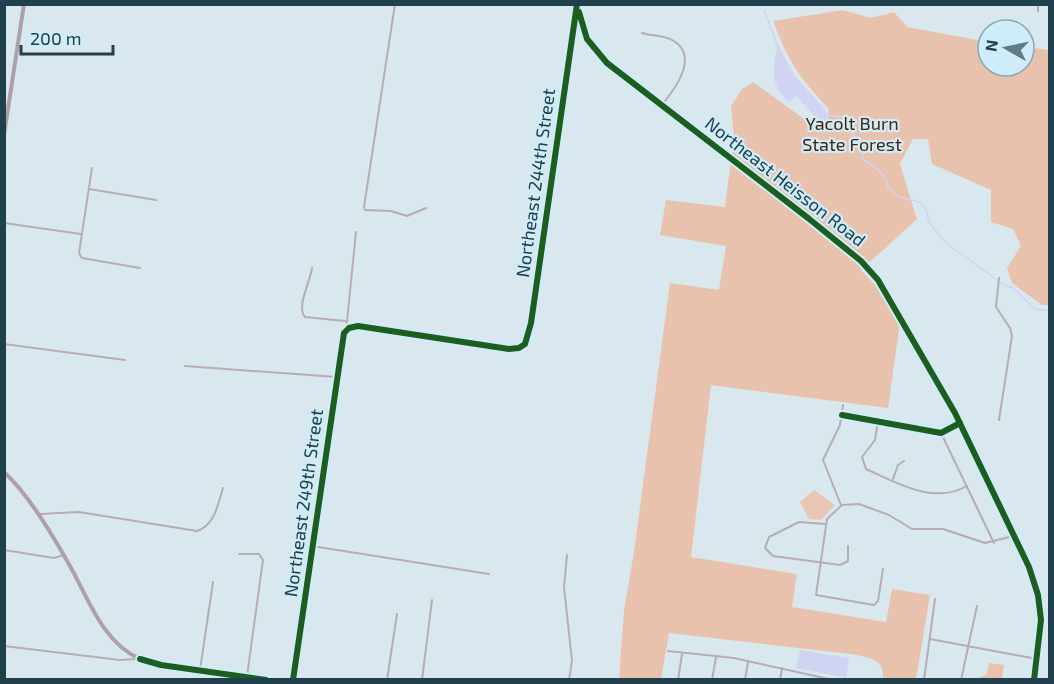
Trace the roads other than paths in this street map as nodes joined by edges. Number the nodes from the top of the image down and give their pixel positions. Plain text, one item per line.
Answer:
1 (24, 4) edge
2 (395, 4) edge
3 (578, 4) edge
4 (1038, 4) edge
5 (1038, 11) dead end
6 (582, 28) junction
7 (642, 33) dead end
8 (572, 36) junction
9 (661, 105) junction
10 (4, 135) edge
11 (92, 168) dead end
12 (89, 189) junction
13 (156, 200) dead end
14 (426, 208) dead end
15 (4, 223) edge
16 (356, 232) dead end
17 (81, 234) junction
18 (140, 267) dead end
19 (312, 268) dead end
20 (999, 278) dead end
21 (345, 321) junction
22 (345, 331) junction
23 (4, 344) edge
24 (125, 360) dead end
25 (185, 366) dead end
26 (337, 377) junction
27 (843, 405) dead end
28 (842, 416) junction
29 (999, 420) dead end
30 (878, 421) junction
31 (960, 423) junction
32 (941, 432) junction
33 (904, 461) dead end
34 (4, 472) edge
35 (893, 479) junction
36 (967, 486) junction
37 (223, 488) dead end
38 (841, 505) junction
39 (37, 515) junction
40 (825, 524) junction
41 (1014, 536) junction
42 (994, 543) junction
43 (312, 546) junction
44 (848, 546) dead end
45 (4, 550) edge
46 (239, 554) dead end
47 (64, 555) junction
48 (567, 555) dead end
49 (820, 563) junction
50 (883, 569) dead end
51 (489, 574) dead end
52 (213, 582) dead end
53 (935, 598) dead end
54 (432, 600) dead end
55 (977, 606) dead end
56 (397, 614) dead end
57 (930, 639) junction
58 (4, 646) edge
59 (970, 646) junction
60 (668, 651) dead end
61 (682, 654) junction
62 (716, 657) junction
63 (140, 659) junction
64 (1037, 659) junction
65 (748, 661) junction
66 (782, 668) junction
67 (200, 670) junction
68 (247, 676) junction
69 (266, 680) edge
70 (293, 680) edge
71 (387, 680) edge
72 (422, 680) edge
73 (569, 680) edge
74 (678, 680) edge
75 (712, 680) edge
76 (746, 680) edge
77 (780, 680) edge
78 (833, 680) edge
79 (924, 680) edge
80 (961, 680) edge
81 (1034, 680) edge

1 - 10 street
2 - 14 street
3 - 6 street, Northeast Heisson Road
3 - 8 street, Northeast 244th Street
4 - 5 street
6 - 8 street
6 - 9 street, Northeast Heisson Road
7 - 9 street
8 - 22 street, Northeast 244th Street
9 - 31 street, Northeast Heisson Road
11 - 12 street
12 - 13 street
12 - 17 street
15 - 17 street
16 - 21 street, Northeast 249th Street
17 - 18 street
19 - 21 street
20 - 29 street
21 - 22 street, Northeast 249th Street
22 - 26 street, Northeast 249th Street
23 - 24 street
25 - 26 street
26 - 43 street, Northeast 249th Street
27 - 28 street
28 - 30 street
28 - 38 street
30 - 32 street
30 - 35 street
31 - 32 street
31 - 41 street, Northeast Heisson Road
32 - 36 street
33 - 35 street
34 - 39 street
35 - 36 street
36 - 42 street
37 - 39 street
38 - 40 street
38 - 42 street
39 - 47 street
40 - 49 street
40 - 49 street
41 - 42 street
41 - 64 street, Northeast Heisson Road
43 - 51 street
43 - 70 street, Northeast 249th Street
44 - 49 street
45 - 47 street
46 - 68 street
47 - 63 street
48 - 73 street
49 - 50 street
52 - 67 street
53 - 57 street
54 - 72 street
55 - 59 street
56 - 71 street
57 - 59 street
57 - 79 street
58 - 63 street
59 - 64 street
59 - 80 street
60 - 61 street
61 - 62 street
61 - 74 street
62 - 65 street
62 - 75 street
63 - 67 street
64 - 81 street, Northeast Heisson Road
65 - 66 street
65 - 76 street
66 - 77 street
66 - 78 street
67 - 68 street
68 - 69 street

